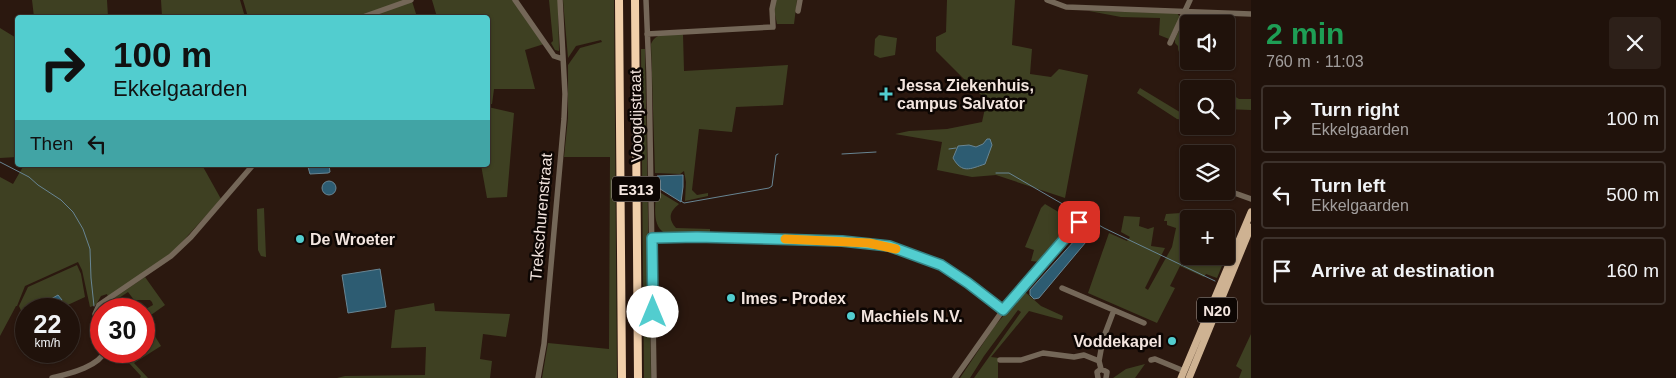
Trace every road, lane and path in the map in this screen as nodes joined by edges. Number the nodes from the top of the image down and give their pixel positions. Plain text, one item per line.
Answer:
1 (410, 0) edge
2 (515, 0) edge
3 (560, 0) edge
4 (620, 0) edge
5 (635, 0) edge
6 (646, 0) edge
7 (774, 0) edge
8 (800, 0) edge
9 (1047, 0) edge
10 (1190, 0) edge
11 (798, 11) dead end
12 (1184, 12) junction
13 (1251, 14) edge
14 (368, 15) edge
15 (647, 34) junction
16 (1170, 43) dead end
17 (563, 59) junction
18 (251, 167) edge
19 (1235, 194) edge
20 (1251, 200) edge
21 (1251, 212) edge
22 (1079, 222) dead end
23 (1251, 228) edge
24 (652, 238) junction
25 (1062, 288) dead end
26 (110, 298) edge
27 (1003, 310) junction
28 (1114, 310) junction
29 (1144, 323) dead end
30 (1000, 360) dead end
31 (1150, 360) dead end
32 (1099, 361) junction
33 (92, 363) edge
34 (1101, 369) junction
35 (1183, 374) edge
36 (52, 378) edge
37 (538, 378) edge
38 (622, 378) edge
39 (638, 378) edge
40 (654, 378) edge
41 (954, 378) edge
42 (1098, 378) edge
43 (1106, 378) edge
44 (1189, 378) edge

1 - 14 street
2 - 17 street
3 - 17 street, Trekschurenstraat
4 - 38 highway, E313
5 - 39 highway, E313
6 - 15 street, Voogdijstraat
7 - 15 street
8 - 11 street
9 - 12 street
10 - 12 street
12 - 13 street
12 - 16 street
15 - 24 street, Voogdijstraat
17 - 37 street, Trekschurenstraat
18 - 26 street
19 - 20 street
21 - 35 main road, N20
22 - 27 street
23 - 44 main road, N20
24 - 27 street
24 - 40 street, Voogdijstraat
25 - 28 street
27 - 41 street
28 - 29 street
28 - 32 street
30 - 32 street
31 - 35 street
32 - 34 street
33 - 36 street
34 - 42 street
34 - 43 street

